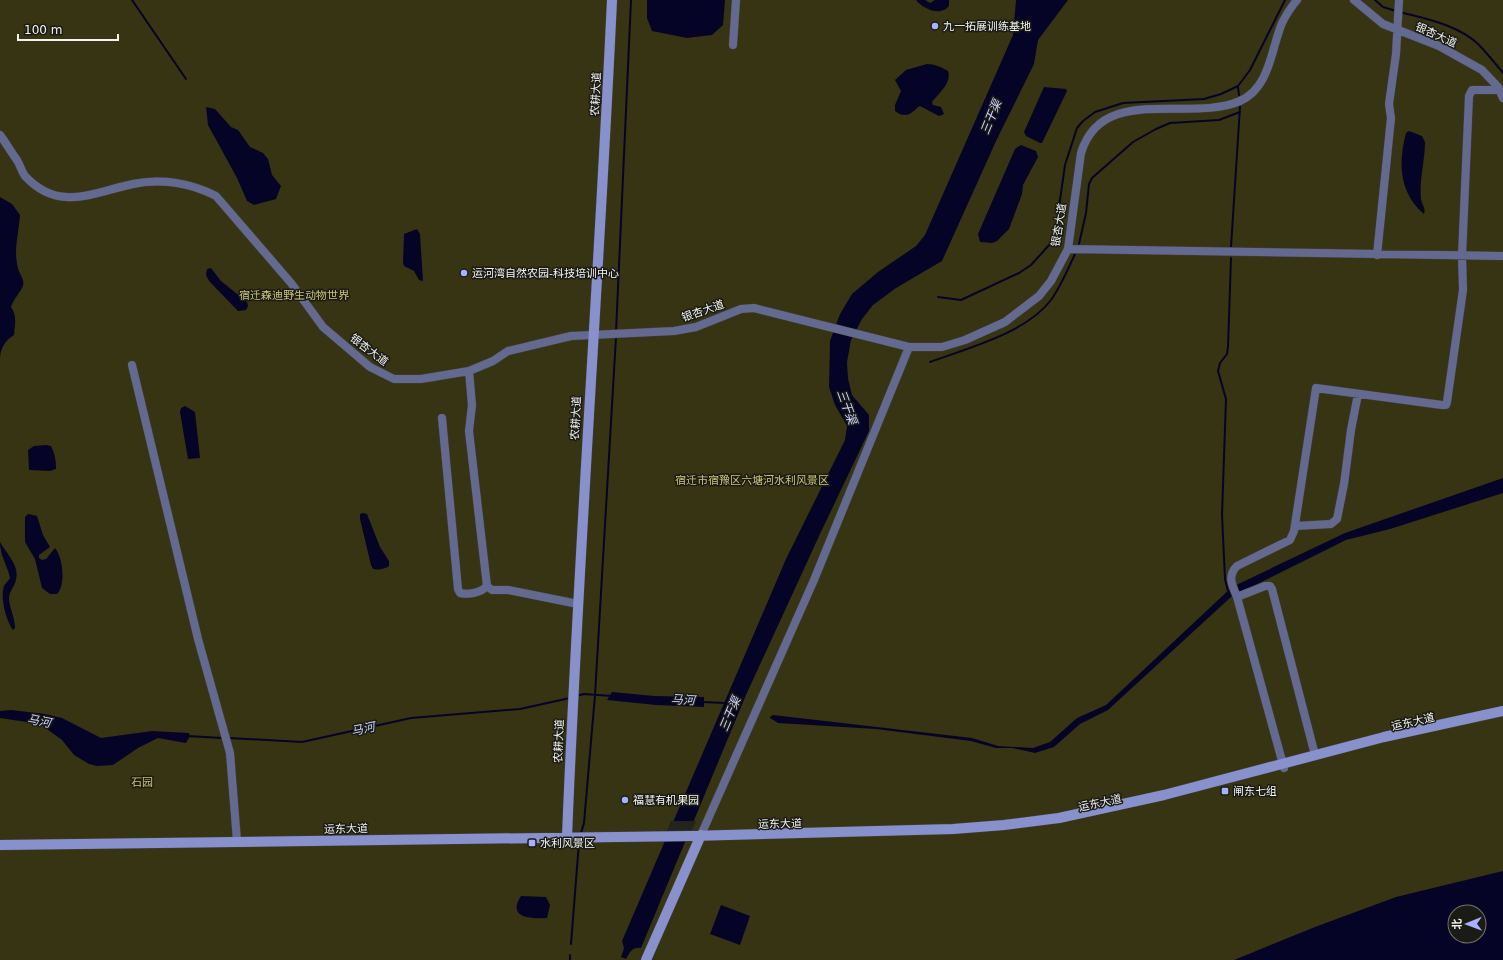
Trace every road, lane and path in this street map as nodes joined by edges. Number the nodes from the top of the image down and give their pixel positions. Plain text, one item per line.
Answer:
1 (612, 0) edge
2 (736, 0) edge
3 (1297, 0) edge
4 (1354, 0) edge
5 (1399, 3) edge
6 (1398, 28) junction
7 (733, 45) dead end
8 (1501, 94) edge
9 (0, 135) edge
10 (1068, 250) junction
11 (1377, 255) junction
12 (1462, 256) junction
13 (1503, 256) edge
14 (592, 335) junction
15 (909, 347) junction
16 (132, 365) dead end
17 (469, 371) junction
18 (1358, 394) junction
19 (442, 418) dead end
20 (1295, 526) junction
21 (487, 586) junction
22 (1237, 597) junction
23 (578, 604) junction
24 (1503, 711) edge
25 (1503, 717) edge
26 (1315, 755) junction
27 (1284, 766) junction
28 (567, 837) junction
29 (697, 837) junction
30 (237, 841) junction
31 (0, 845) edge
32 (646, 960) edge

1 - 14 main road, 农耕大道
2 - 7 street
3 - 10 street, 银杏大道
4 - 6 street, 银杏大道
5 - 6 street
6 - 8 street, 银杏大道
6 - 11 street
8 - 12 street
9 - 17 street, 银杏大道
10 - 11 street
10 - 15 street, 银杏大道
11 - 12 street
12 - 13 street
12 - 18 street
14 - 15 street, 银杏大道
14 - 17 street, 银杏大道
14 - 23 main road, 农耕大道
15 - 29 street
16 - 30 street
17 - 21 street
18 - 20 street
18 - 20 street
19 - 21 street
20 - 22 street
21 - 23 street
22 - 26 street
22 - 27 street
23 - 28 main road, 农耕大道
24 - 26 main road, 运东大道
25 - 27 main road, 运东大道
26 - 27 main road, 运东大道
27 - 29 main road, 运东大道
28 - 29 main road, 运东大道
28 - 30 main road, 运东大道
29 - 32 main road
30 - 31 main road, 运东大道

